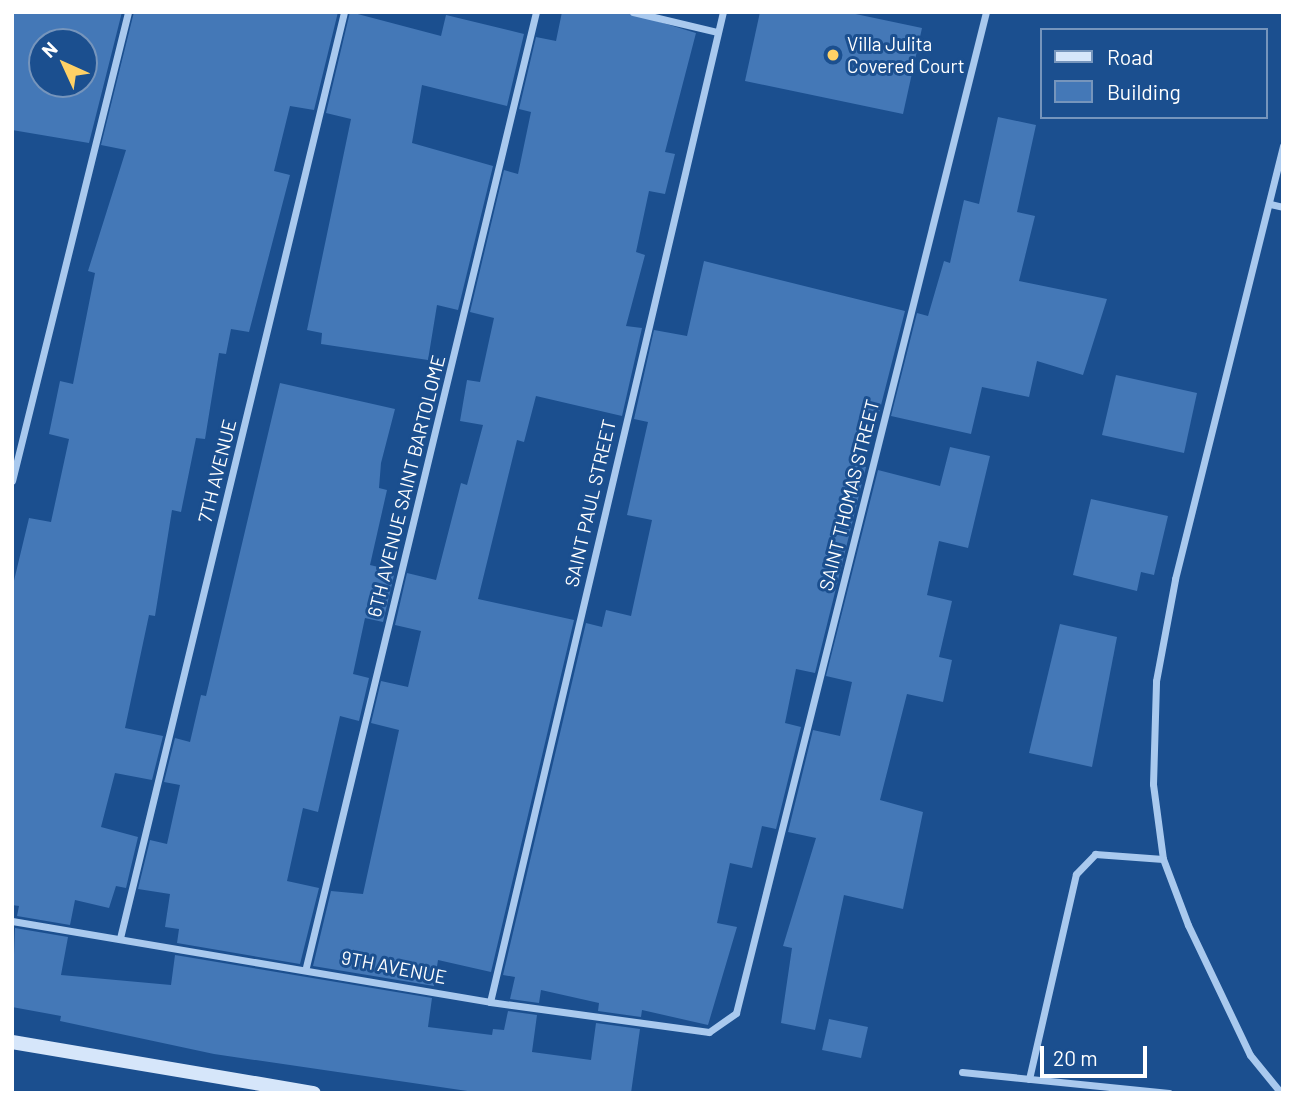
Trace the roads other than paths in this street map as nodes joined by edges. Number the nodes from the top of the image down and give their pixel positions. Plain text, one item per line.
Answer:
1 (128, 12) edge
2 (344, 12) edge
3 (536, 12) edge
4 (633, 12) edge
5 (723, 12) edge
6 (986, 12) edge
7 (717, 32) junction
8 (1283, 145) edge
9 (1270, 204) junction
10 (1283, 206) edge
11 (12, 481) edge
12 (1163, 859) junction
13 (12, 921) edge
14 (120, 938) junction
15 (306, 967) junction
16 (743, 985) joint
17 (490, 1002) junction
18 (12, 1042) edge
19 (962, 1072) dead end
20 (1029, 1079) junction
21 (314, 1093) edge
22 (1169, 1093) edge
23 (1281, 1093) edge

1 - 11 street
2 - 14 street, 7TH AVENUE
3 - 15 street, 6TH AVENUE SAINT BARTOLOME
4 - 7 street
5 - 7 street, SAINT PAUL STREET
6 - 16 street, SAINT THOMAS STREET
7 - 17 street, SAINT PAUL STREET
8 - 9 street
9 - 10 street
9 - 12 street
12 - 20 street
12 - 23 street
13 - 14 street, 9TH AVENUE
14 - 15 street, 9TH AVENUE
15 - 17 street, 9TH AVENUE
16 - 17 street, 9TH AVENUE
18 - 21 street
19 - 20 street
20 - 22 street

